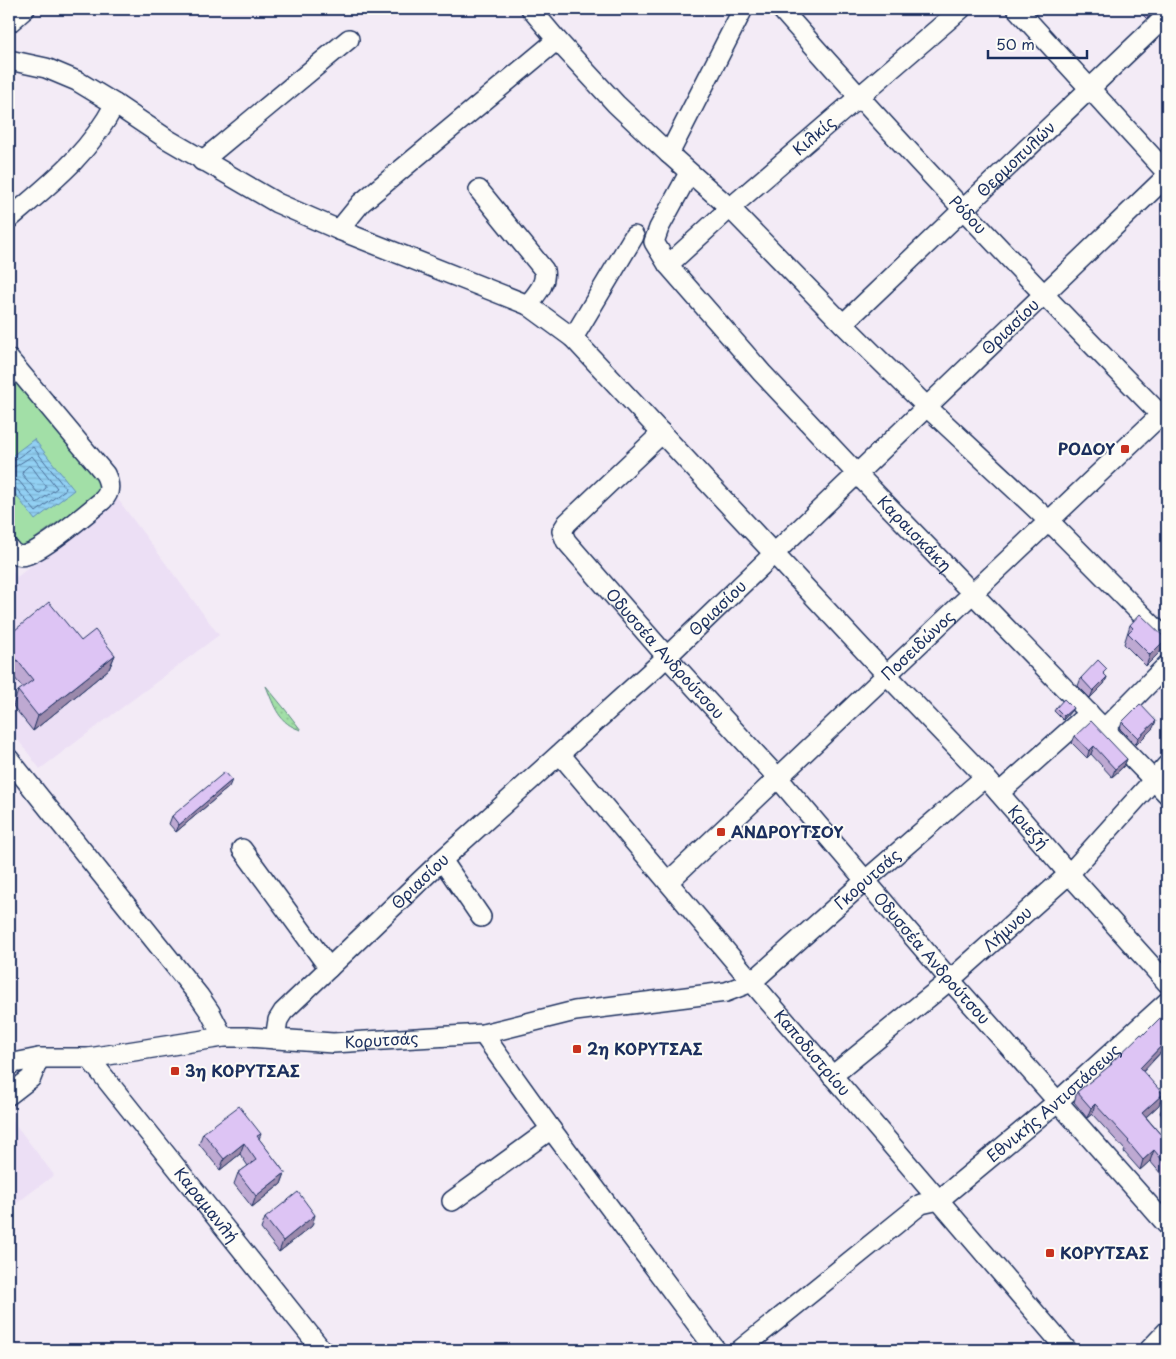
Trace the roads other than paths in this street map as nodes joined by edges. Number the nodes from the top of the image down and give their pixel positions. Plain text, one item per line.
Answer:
1 (25, 9) edge
2 (531, 9) edge
3 (743, 9) edge
4 (781, 9) edge
5 (961, 9) edge
6 (1017, 9) edge
7 (1167, 15) edge
8 (9, 23) edge
9 (349, 39) dead end
10 (557, 40) junction
11 (9, 60) edge
12 (1090, 89) junction
13 (858, 97) junction
14 (115, 104) junction
15 (669, 154) junction
16 (202, 160) junction
17 (689, 172) junction
18 (1167, 174) edge
19 (479, 190) dead end
20 (730, 208) junction
21 (964, 210) junction
22 (9, 219) edge
23 (339, 230) junction
24 (634, 236) dead end
25 (668, 265) junction
26 (1043, 295) junction
27 (528, 306) junction
28 (843, 324) junction
29 (572, 338) junction
30 (9, 359) edge
31 (927, 407) junction
32 (1164, 412) edge
33 (662, 433) junction
34 (857, 474) junction
35 (1049, 521) junction
36 (9, 548) edge
37 (774, 554) junction
38 (973, 593) junction
39 (1167, 640) edge
40 (667, 657) junction
41 (1167, 665) edge
42 (887, 675) junction
43 (1089, 713) junction
44 (1104, 729) junction
45 (560, 754) junction
46 (9, 759) edge
47 (1167, 765) edge
48 (985, 777) junction
49 (778, 778) junction
50 (1154, 780) junction
51 (999, 793) junction
52 (1167, 794) edge
53 (242, 849) dead end
54 (442, 860) junction
55 (1068, 874) junction
56 (866, 880) junction
57 (668, 882) junction
58 (482, 917) dead end
59 (329, 968) junction
60 (950, 980) junction
61 (752, 982) junction
62 (1167, 983) edge
63 (1167, 1002) edge
64 (483, 1034) junction
65 (223, 1038) junction
66 (275, 1039) junction
67 (39, 1058) junction
68 (90, 1058) junction
69 (9, 1064) edge
70 (832, 1076) junction
71 (9, 1095) edge
72 (1058, 1102) junction
73 (551, 1129) junction
74 (939, 1200) junction
75 (452, 1202) dead end
76 (1167, 1225) edge
77 (1167, 1331) edge
78 (322, 1350) edge
79 (716, 1350) edge
80 (740, 1350) edge
81 (1067, 1350) edge
82 (1149, 1350) edge

1 - 8 street
2 - 10 street
3 - 15 street
4 - 13 street, Ρόδου
5 - 13 street, Κιλκίς
6 - 12 street
7 - 12 street, Θερμοπυλών
9 - 16 street
10 - 15 street
10 - 23 street
11 - 14 street, Κριεζή
12 - 18 street
12 - 21 street, Θερμοπυλών
13 - 20 street, Κιλκίς
13 - 21 street, Ρόδου
14 - 16 street, Κριεζή
14 - 22 street
15 - 17 street
16 - 23 street, Κριεζή
17 - 20 street
17 - 25 street, Καραισκάκη
18 - 26 street, Θριασίου
19 - 27 street
20 - 25 street, Κιλκίς
20 - 28 street
21 - 26 street, Ρόδου
21 - 28 street, Θερμοπυλών
23 - 27 street, Κριεζή
24 - 29 street
25 - 34 street, Καραισκάκη
26 - 31 street, Θριασίου
26 - 32 street, Ρόδου
27 - 29 street, Κριεζή
28 - 31 street
29 - 33 street, Κριεζή
30 - 36 street
31 - 34 street, Θριασίου
31 - 35 street
32 - 35 street, Ποσειδώνος
33 - 37 street, Κριεζή
33 - 40 street, Οδυσσέα Ανδρούτσου
34 - 37 street, Θριασίου
34 - 38 street, Καραισκάκη
35 - 38 street, Ποσειδώνος
35 - 39 street
37 - 40 street, Θριασίου
37 - 42 street, Κριεζή
38 - 42 street, Ποσειδώνος
38 - 43 street, Καραισκάκη
40 - 45 street, Θριασίου
40 - 49 street, Οδυσσέα Ανδρούτσου
41 - 44 street
42 - 48 street, Κριεζή
42 - 49 street, Ποσειδώνος
43 - 44 street, Καραισκάκη
43 - 51 street
44 - 50 street, Καραισκάκη
45 - 54 street, Θριασίου
45 - 57 street, Καποδιστρίου
46 - 65 street
47 - 50 street, Λήμνου
48 - 51 street, Κριεζή
48 - 56 street, Γκορυτσάς
49 - 56 street, Οδυσσέα Ανδρούτσου
49 - 57 street, Ποσειδώνος
50 - 52 street, Καραισκάκη
50 - 55 street, Λήμνου
51 - 55 street, Κριεζή
53 - 59 street
54 - 58 street
54 - 59 street, Θριασίου
55 - 60 street, Λήμνου
55 - 62 street, Κριεζή
56 - 60 street, Οδυσσέα Ανδρούτσου
56 - 61 street, Γκορυτσάς
57 - 61 street, Καποδιστρίου
59 - 66 street, Θριασίου
60 - 70 street, Λήμνου
60 - 72 street, Οδυσσέα Ανδρούτσου
61 - 64 street, Κορυτσάς
61 - 70 street, Καποδιστρίου
63 - 72 street, Εθνικής Αντιστάσεως
64 - 66 street, Κορυτσάς
64 - 73 street
65 - 66 street, Κορυτσάς
65 - 68 street, Κορυτσάς
67 - 68 street, Κορυτσάς
67 - 69 street, Κορυτσάς
67 - 71 street
68 - 78 street, Καραμανλή
70 - 74 street, Καποδιστρίου
72 - 74 street, Εθνικής Αντιστάσεως
72 - 76 street, Οδυσσέα Ανδρούτσου
73 - 75 street
73 - 79 street
74 - 80 street
74 - 81 street, Καποδιστρίου
77 - 82 street

